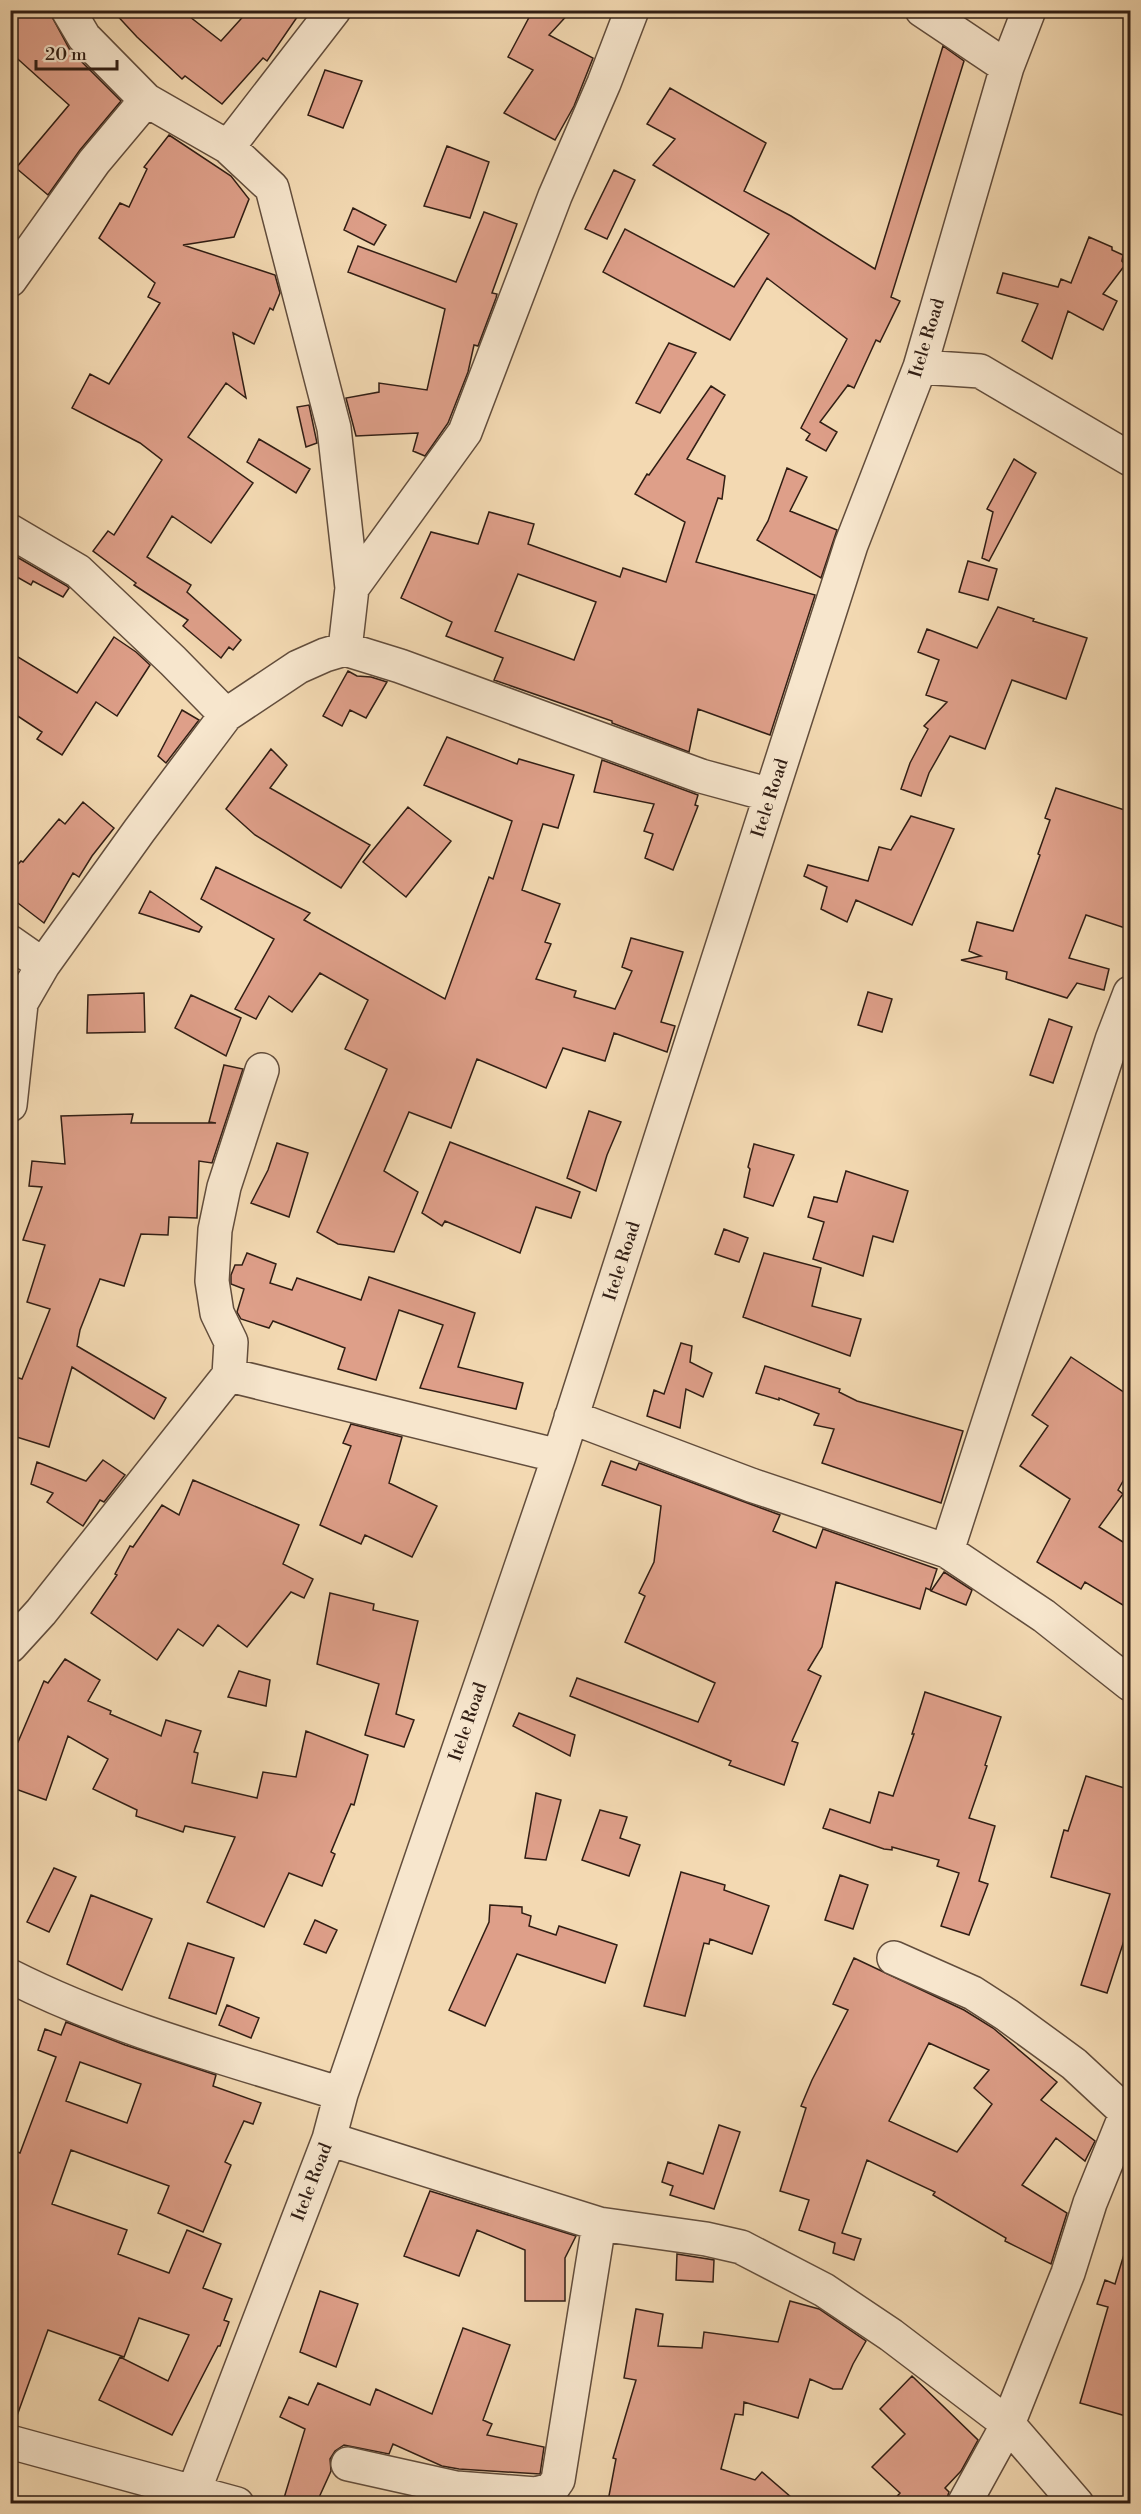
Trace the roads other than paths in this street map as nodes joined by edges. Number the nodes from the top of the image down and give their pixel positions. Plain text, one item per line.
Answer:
1 (68, 10) edge
2 (334, 10) edge
3 (632, 10) edge
4 (922, 10) edge
5 (1029, 10) edge
6 (1007, 67) junction
7 (146, 100) junction
8 (228, 147) junction
9 (10, 280) edge
10 (930, 333) junction
11 (920, 367) junction
12 (980, 371) junction
13 (1131, 459) edge
14 (10, 531) edge
15 (352, 588) junction
16 (345, 649) junction
17 (226, 715) junction
18 (771, 795) junction
19 (10, 942) edge
20 (43, 965) junction
21 (1131, 993) edge
22 (16, 1013) edge
23 (1121, 1046) edge
24 (262, 1070) dead end
25 (10, 1105) edge
26 (229, 1375) junction
27 (571, 1417) junction
28 (559, 1456) junction
29 (947, 1551) junction
30 (10, 1646) edge
31 (1131, 1684) edge
32 (894, 1958) dead end
33 (10, 1976) edge
34 (341, 2094) junction
35 (1128, 2115) edge
36 (329, 2139) junction
37 (599, 2224) junction
38 (1008, 2424) junction
39 (10, 2442) edge
40 (348, 2464) dead end
41 (193, 2497) edge
42 (237, 2504) edge
43 (964, 2504) edge
44 (1077, 2504) edge

1 - 7 street
2 - 8 street
3 - 15 street
4 - 6 street
5 - 6 street, Itele Road
6 - 10 street, Itele Road
7 - 8 street
7 - 9 street
8 - 15 street
10 - 11 street, Itele Road
10 - 12 street
11 - 12 street
11 - 18 street, Itele Road
12 - 13 street
14 - 17 street
15 - 16 street
16 - 17 street
16 - 18 street
17 - 20 street
18 - 27 street, Itele Road
19 - 20 street
20 - 22 street
21 - 23 street
22 - 25 street
23 - 29 street
24 - 26 street
26 - 28 street
26 - 30 street
27 - 28 street, Itele Road
27 - 29 street
28 - 34 street, Itele Road
29 - 31 street
32 - 35 street
33 - 34 street
34 - 36 street, Itele Road
35 - 38 street
36 - 37 street
36 - 41 street, Itele Road
37 - 38 street
37 - 40 street
38 - 43 street
38 - 44 street
39 - 41 street
41 - 42 street

